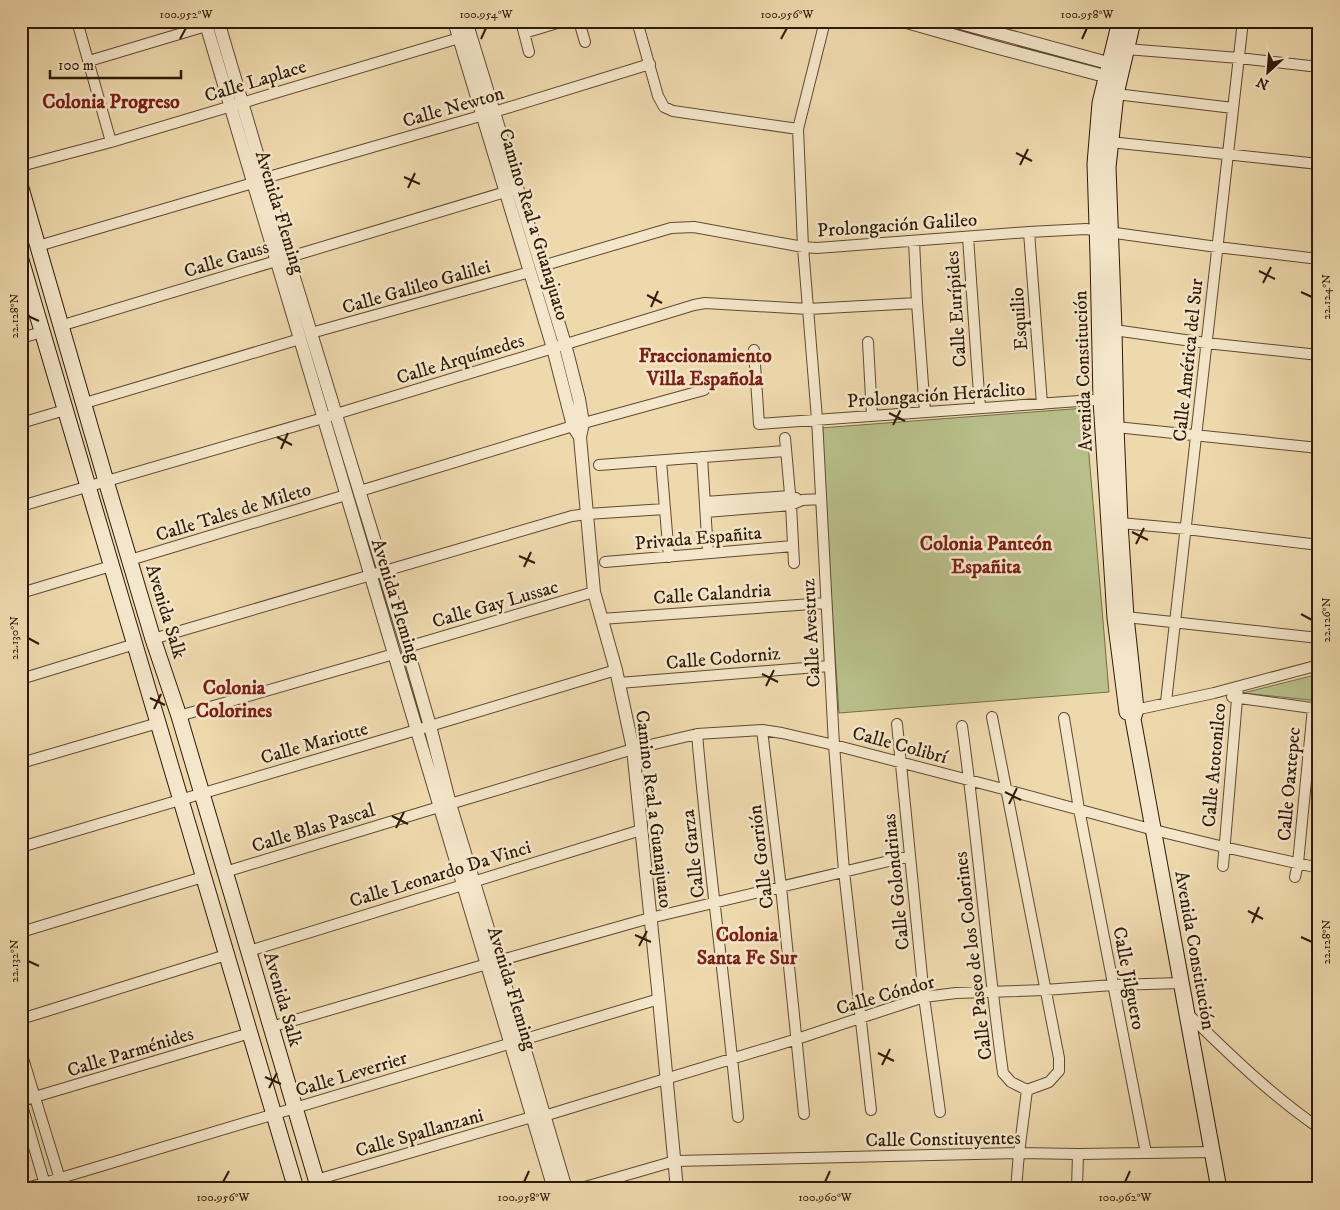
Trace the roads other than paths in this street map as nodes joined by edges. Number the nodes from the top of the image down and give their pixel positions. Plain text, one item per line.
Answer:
1 (76, 21) edge
2 (454, 21) edge
3 (466, 21) edge
4 (521, 21) edge
5 (564, 21) edge
6 (579, 21) edge
7 (637, 21) edge
8 (825, 21) edge
9 (953, 21) edge
10 (1120, 21) edge
11 (1132, 21) edge
12 (1243, 21) edge
13 (214, 22) edge
14 (908, 22) edge
15 (524, 33) junction
16 (465, 36) junction
17 (586, 42) dead end
18 (1126, 49) junction
19 (529, 52) dead end
20 (1238, 58) junction
21 (89, 61) junction
22 (650, 64) junction
23 (1319, 67) edge
24 (1114, 76) junction
25 (236, 104) junction
26 (1233, 108) junction
27 (488, 114) junction
28 (798, 129) junction
29 (111, 142) junction
30 (1110, 142) junction
31 (1228, 154) junction
32 (1319, 164) edge
33 (21, 166) edge
34 (259, 180) junction
35 (21, 188) edge
36 (511, 190) junction
37 (1029, 232) junction
38 (1104, 232) junction
39 (968, 237) junction
40 (914, 241) junction
41 (38, 246) junction
42 (803, 247) junction
43 (1217, 247) junction
44 (1319, 258) edge
45 (282, 259) junction
46 (21, 260) edge
47 (542, 266) junction
48 (530, 272) junction
49 (917, 302) junction
50 (808, 309) junction
51 (60, 326) junction
52 (1114, 330) junction
53 (42, 332) junction
54 (305, 336) junction
55 (21, 338) edge
56 (868, 342) dead end
57 (1206, 342) junction
58 (559, 346) junction
59 (754, 350) dead end
60 (1319, 355) edge
61 (704, 390) dead end
62 (1108, 399) junction
63 (84, 403) junction
64 (1042, 404) junction
65 (980, 408) junction
66 (65, 410) junction
67 (925, 412) junction
68 (336, 414) junction
69 (872, 416) junction
70 (323, 418) junction
71 (817, 420) junction
72 (21, 423) edge
73 (1116, 427) junction
74 (579, 429) junction
75 (1196, 435) junction
76 (785, 438) dead end
77 (1319, 448) edge
78 (786, 451) junction
79 (702, 457) junction
80 (662, 461) junction
81 (599, 465) dead end
82 (106, 481) junction
83 (89, 487) junction
84 (360, 491) junction
85 (346, 495) junction
86 (821, 499) junction
87 (791, 500) junction
88 (21, 506) edge
89 (705, 507) junction
90 (665, 509) junction
91 (587, 514) junction
92 (1120, 523) junction
93 (1186, 529) junction
94 (1319, 545) edge
95 (793, 546) junction
96 (708, 553) junction
97 (669, 556) junction
98 (130, 560) junction
99 (605, 562) dead end
100 (794, 563) dead end
101 (112, 566) junction
102 (384, 571) junction
103 (370, 576) junction
104 (594, 592) junction
105 (21, 593) edge
106 (826, 603) junction
107 (1126, 617) junction
108 (601, 619) junction
109 (1174, 622) junction
110 (1319, 638) edge
111 (154, 639) junction
112 (135, 644) junction
113 (407, 647) junction
114 (394, 654) junction
115 (1319, 665) edge
116 (829, 666) junction
117 (616, 670) junction
118 (21, 679) edge
119 (619, 683) junction
120 (1238, 687) junction
121 (1214, 693) junction
122 (1237, 698) junction
123 (1166, 702) junction
124 (1316, 708) edge
125 (1132, 713) junction
126 (179, 716) junction
127 (992, 717) dead end
128 (1064, 718) dead end
129 (158, 723) junction
130 (897, 724) dead end
131 (430, 726) junction
132 (962, 726) dead end
133 (417, 730) junction
134 (762, 730) junction
135 (697, 734) junction
136 (834, 745) junction
137 (633, 749) junction
138 (21, 763) edge
139 (901, 763) junction
140 (970, 780) junction
141 (1007, 790) junction
142 (202, 793) junction
143 (181, 800) junction
144 (445, 805) junction
145 (1079, 809) junction
146 (641, 830) junction
147 (1154, 830) junction
148 (21, 847) edge
149 (1224, 847) junction
150 (910, 856) junction
151 (1298, 863) junction
152 (1223, 866) dead end
153 (1319, 868) edge
154 (225, 872) junction
155 (844, 872) junction
156 (204, 877) junction
157 (1295, 878) dead end
158 (468, 883) junction
159 (781, 887) junction
160 (715, 902) junction
161 (650, 918) junction
162 (21, 932) edge
163 (249, 951) junction
164 (226, 955) junction
165 (492, 962) junction
166 (1182, 983) junction
167 (1113, 985) junction
168 (1045, 990) junction
169 (992, 992) junction
170 (924, 997) junction
171 (660, 999) junction
172 (1187, 1013) junction
173 (860, 1018) junction
174 (21, 1019) edge
175 (271, 1027) junction
176 (250, 1033) junction
177 (797, 1040) junction
178 (516, 1042) junction
179 (21, 1052) edge
180 (733, 1059) junction
181 (666, 1079) junction
182 (1027, 1090) junction
183 (35, 1098) junction
184 (21, 1102) edge
185 (295, 1108) junction
186 (871, 1110) dead end
187 (940, 1112) dead end
188 (274, 1114) junction
189 (804, 1114) dead end
190 (538, 1117) junction
191 (738, 1117) dead end
192 (1319, 1128) edge
193 (1212, 1152) junction
194 (1018, 1153) junction
195 (1146, 1153) junction
196 (1078, 1154) junction
197 (675, 1161) junction
198 (61, 1184) edge
199 (318, 1185) edge
200 (46, 1186) edge
201 (24, 1189) edge
202 (296, 1189) edge
203 (554, 1189) edge
204 (566, 1189) edge
205 (578, 1189) edge
206 (677, 1189) edge
207 (1016, 1189) edge
208 (1077, 1189) edge
209 (1219, 1189) edge

1 - 21 street
2 - 16 street, Camino Real a Guanajuato
3 - 16 street, Camino Real a Guanajuato
4 - 15 street
5 - 15 street
6 - 17 street
7 - 22 street
8 - 28 street, Calle Avestruz
9 - 24 street
10 - 24 main road, Avenida Constitución
11 - 18 main road, Avenida Constitución
12 - 20 street, Calle América del Sur
13 - 21 street
13 - 25 street, Avenida Fleming
14 - 24 street
15 - 19 street
16 - 25 street, Calle Laplace
16 - 27 street, Camino Real a Guanajuato
18 - 20 street
18 - 24 main road, Avenida Constitución
20 - 23 street
20 - 26 street, Calle América del Sur
21 - 29 street
22 - 27 street, Calle Newton
22 - 28 street
24 - 26 street
24 - 30 main road, Avenida Constitución
24 - 38 main road, Avenida Constitución
25 - 29 street, Calle Laplace
25 - 34 street, Avenida Fleming
26 - 31 street, Calle América del Sur
27 - 34 street, Calle Newton
27 - 36 street, Camino Real a Guanajuato
28 - 42 street, Calle Avestruz
29 - 33 street, Calle Laplace
30 - 31 street
30 - 38 main road, Avenida Constitución
31 - 32 street
31 - 43 street, Calle América del Sur
34 - 41 street, Calle Newton
34 - 45 street, Avenida Fleming
35 - 41 main road, Avenida Salk
36 - 45 street, Calle Gauss
36 - 47 street, Camino Real a Guanajuato
36 - 48 street, Camino Real a Guanajuato
37 - 38 street, Prolongación Galileo
37 - 39 street, Prolongación Galileo
37 - 64 street, Esquilio
38 - 43 street, Prolongación Galileo
38 - 52 main road, Avenida Constitución
38 - 62 main road, Avenida Constitución
39 - 40 street, Prolongación Galileo
39 - 65 street, Calle Eurípides
40 - 42 street, Prolongación Galileo
40 - 49 street
41 - 51 main road, Avenida Salk
42 - 47 street, Prolongación Galileo
42 - 50 street, Calle Avestruz
43 - 44 street, Prolongación Galileo
43 - 57 street, Calle América del Sur
45 - 51 street, Calle Gauss
45 - 54 street, Avenida Fleming
46 - 53 main road
47 - 58 street, Camino Real a Guanajuato
48 - 54 street, Calle Galileo Galilei
48 - 58 street, Camino Real a Guanajuato
49 - 50 street, Calle Arquímedes
49 - 67 street
50 - 58 street, Calle Arquímedes
50 - 71 street, Calle Avestruz
51 - 63 main road, Avenida Salk
52 - 57 street
52 - 62 main road, Avenida Constitución
53 - 55 street
53 - 66 main road
54 - 63 street, Calle Galileo Galilei
54 - 68 street, Avenida Fleming
54 - 70 street, Avenida Fleming
56 - 69 street
57 - 60 street
57 - 75 street, Calle América del Sur
58 - 68 street, Calle Arquímedes
58 - 74 street, Camino Real a Guanajuato
59 - 71 street, Prolongación Heráclito
61 - 74 street
62 - 64 street, Prolongación Heráclito
62 - 73 main road, Avenida Constitución
62 - 125 main road, Avenida Constitución
63 - 82 main road, Avenida Salk
64 - 65 street, Prolongación Heráclito
65 - 67 street, Prolongación Heráclito
66 - 72 street
66 - 83 main road
67 - 69 street, Prolongación Heráclito
68 - 70 street, Calle Arquímedes
68 - 84 street, Avenida Fleming
69 - 71 street, Prolongación Heráclito
70 - 82 street, Calle Arquímedes
70 - 85 street, Avenida Fleming
71 - 86 street, Calle Avestruz
73 - 75 street
73 - 92 main road, Avenida Constitución
74 - 84 street
74 - 91 street, Camino Real a Guanajuato
75 - 77 street
75 - 93 street, Calle América del Sur
76 - 78 street
78 - 79 street
78 - 87 street
79 - 80 street
79 - 89 street
80 - 81 street
80 - 90 street
82 - 83 street, Calle Arquímedes
82 - 98 main road, Avenida Salk
83 - 88 street, Calle Arquímedes
83 - 101 main road
84 - 102 street, Avenida Fleming
85 - 98 street, Calle Tales de Mileto
85 - 103 street, Avenida Fleming
86 - 87 street
86 - 106 street, Calle Avestruz
87 - 89 street
87 - 95 street
89 - 96 street
90 - 91 street
90 - 97 street
91 - 102 street
91 - 104 street, Camino Real a Guanajuato
92 - 93 street
92 - 107 main road, Avenida Constitución
93 - 94 street
93 - 109 street, Calle América del Sur
95 - 96 street, Privada Españita
95 - 100 street
96 - 97 street, Privada Españita
97 - 99 street, Privada Españita
98 - 111 main road, Avenida Salk
101 - 105 street
101 - 112 main road
102 - 103 street
102 - 113 street, Avenida Fleming
103 - 111 street
103 - 114 street, Avenida Fleming
104 - 108 street, Camino Real a Guanajuato
104 - 113 street, Calle Gay Lussac
106 - 108 street, Calle Calandria
106 - 116 street, Calle Avestruz
107 - 109 street
107 - 125 main road, Avenida Constitución
108 - 117 street, Camino Real a Guanajuato
109 - 110 street
109 - 123 street, Calle América del Sur
111 - 126 main road, Avenida Salk
112 - 118 street
112 - 129 main road
113 - 131 street, Avenida Fleming
114 - 126 street
114 - 133 street, Avenida Fleming
115 - 120 street
116 - 119 street, Calle Codorniz
116 - 136 street, Calle Avestruz
117 - 119 street, Camino Real a Guanajuato
117 - 131 street, Calle Mariotte
119 - 137 street, Camino Real a Guanajuato
120 - 121 street
120 - 122 street, Calle Atotonilco
121 - 122 street
121 - 123 street
122 - 124 street
122 - 149 street, Calle Atotonilco
123 - 125 street
124 - 151 street, Calle Oaxtepec
125 - 147 main road, Avenida Constitución
126 - 142 main road, Avenida Salk
127 - 141 street
128 - 145 street, Calle Jilguero
129 - 138 street
129 - 143 main road
130 - 139 street, Calle Golondrinas
131 - 133 street, Calle Mariotte
131 - 144 street, Avenida Fleming
132 - 140 street, Calle Paseo de los Colorines
133 - 142 street, Calle Mariotte
133 - 144 street, Avenida Fleming
134 - 135 street, Calle Colibrí
134 - 136 street, Calle Colibrí
134 - 159 street, Calle Gorrión
135 - 137 street, Calle Colibrí
135 - 160 street, Calle Garza
136 - 139 street, Calle Colibrí
136 - 155 street, Calle Avestruz
137 - 144 street, Calle Blas Pascal
137 - 146 street, Camino Real a Guanajuato
139 - 140 street, Calle Colibrí
139 - 150 street, Calle Golondrinas
140 - 141 street, Calle Colibrí
140 - 169 street, Calle Paseo de los Colorines
141 - 145 street, Calle Colibrí
141 - 168 street
142 - 143 street, Calle Mariotte
142 - 154 main road, Avenida Salk
143 - 148 street, Calle Mariotte
143 - 156 main road
144 - 154 street, Calle Blas Pascal
144 - 158 street, Avenida Fleming
145 - 147 street, Calle Colibrí
145 - 167 street, Calle Jilguero
146 - 158 street, Calle Leonardo Da Vinci
146 - 161 street, Camino Real a Guanajuato
147 - 149 street, Calle Colibrí
147 - 166 main road, Avenida Constitución
149 - 151 street, Calle Colibrí
149 - 152 street, Calle Atotonilco
150 - 155 street
150 - 170 street, Calle Golondrinas
151 - 153 street, Calle Colibrí
151 - 157 street, Calle Oaxtepec
154 - 163 main road, Avenida Salk
155 - 159 street
155 - 173 street, Calle Avestruz
156 - 162 street
156 - 164 main road
158 - 163 street, Calle Leonardo Da Vinci
158 - 165 street, Avenida Fleming
159 - 160 street
159 - 177 street, Calle Gorrión
160 - 161 street
160 - 180 street, Calle Garza
161 - 165 street
161 - 171 street, Camino Real a Guanajuato
163 - 175 main road, Avenida Salk
164 - 174 street
164 - 176 main road
165 - 175 street
165 - 178 street, Avenida Fleming
166 - 167 street, Calle Cóndor
166 - 172 main road, Avenida Constitución
167 - 168 street, Calle Cóndor
167 - 195 street, Calle Jilguero
168 - 169 street, Calle Cóndor
168 - 182 street
169 - 170 street, Calle Cóndor
169 - 182 street, Calle Paseo de los Colorines
170 - 173 street, Calle Cóndor
170 - 187 street, Calle Golondrinas
171 - 178 street, Calle Leverrier
171 - 181 street, Camino Real a Guanajuato
172 - 192 street
172 - 193 main road, Avenida Constitución
173 - 177 street, Calle Cóndor
173 - 186 street, Calle Avestruz
175 - 185 main road, Avenida Salk
176 - 183 street, Calle Parménides
176 - 188 main road
177 - 180 street, Calle Cóndor
177 - 189 street, Calle Gorrión
178 - 185 street, Calle Leverrier
178 - 190 street, Avenida Fleming
179 - 183 street
180 - 181 street, Calle Cóndor
180 - 191 street, Calle Garza
181 - 190 street, Calle Spallanzani
181 - 197 street, Camino Real a Guanajuato
182 - 194 street
183 - 184 street, Calle Parménides
183 - 198 street
184 - 200 street
185 - 188 street, Calle Leverrier
185 - 199 main road, Avenida Salk
188 - 198 street, Calle Leverrier
188 - 202 main road
190 - 199 street, Calle Spallanzani
190 - 203 street, Avenida Fleming
190 - 204 street, Avenida Fleming
193 - 195 street, Calle Constituyentes
193 - 209 main road, Avenida Constitución
194 - 196 street, Calle Constituyentes
194 - 197 street, Calle Constituyentes
194 - 207 street
195 - 196 street, Calle Constituyentes
196 - 208 street
197 - 205 street, Calle Constituyentes
197 - 206 street, Camino Real a Guanajuato
198 - 200 street, Calle Leverrier
200 - 201 street, Calle Leverrier

